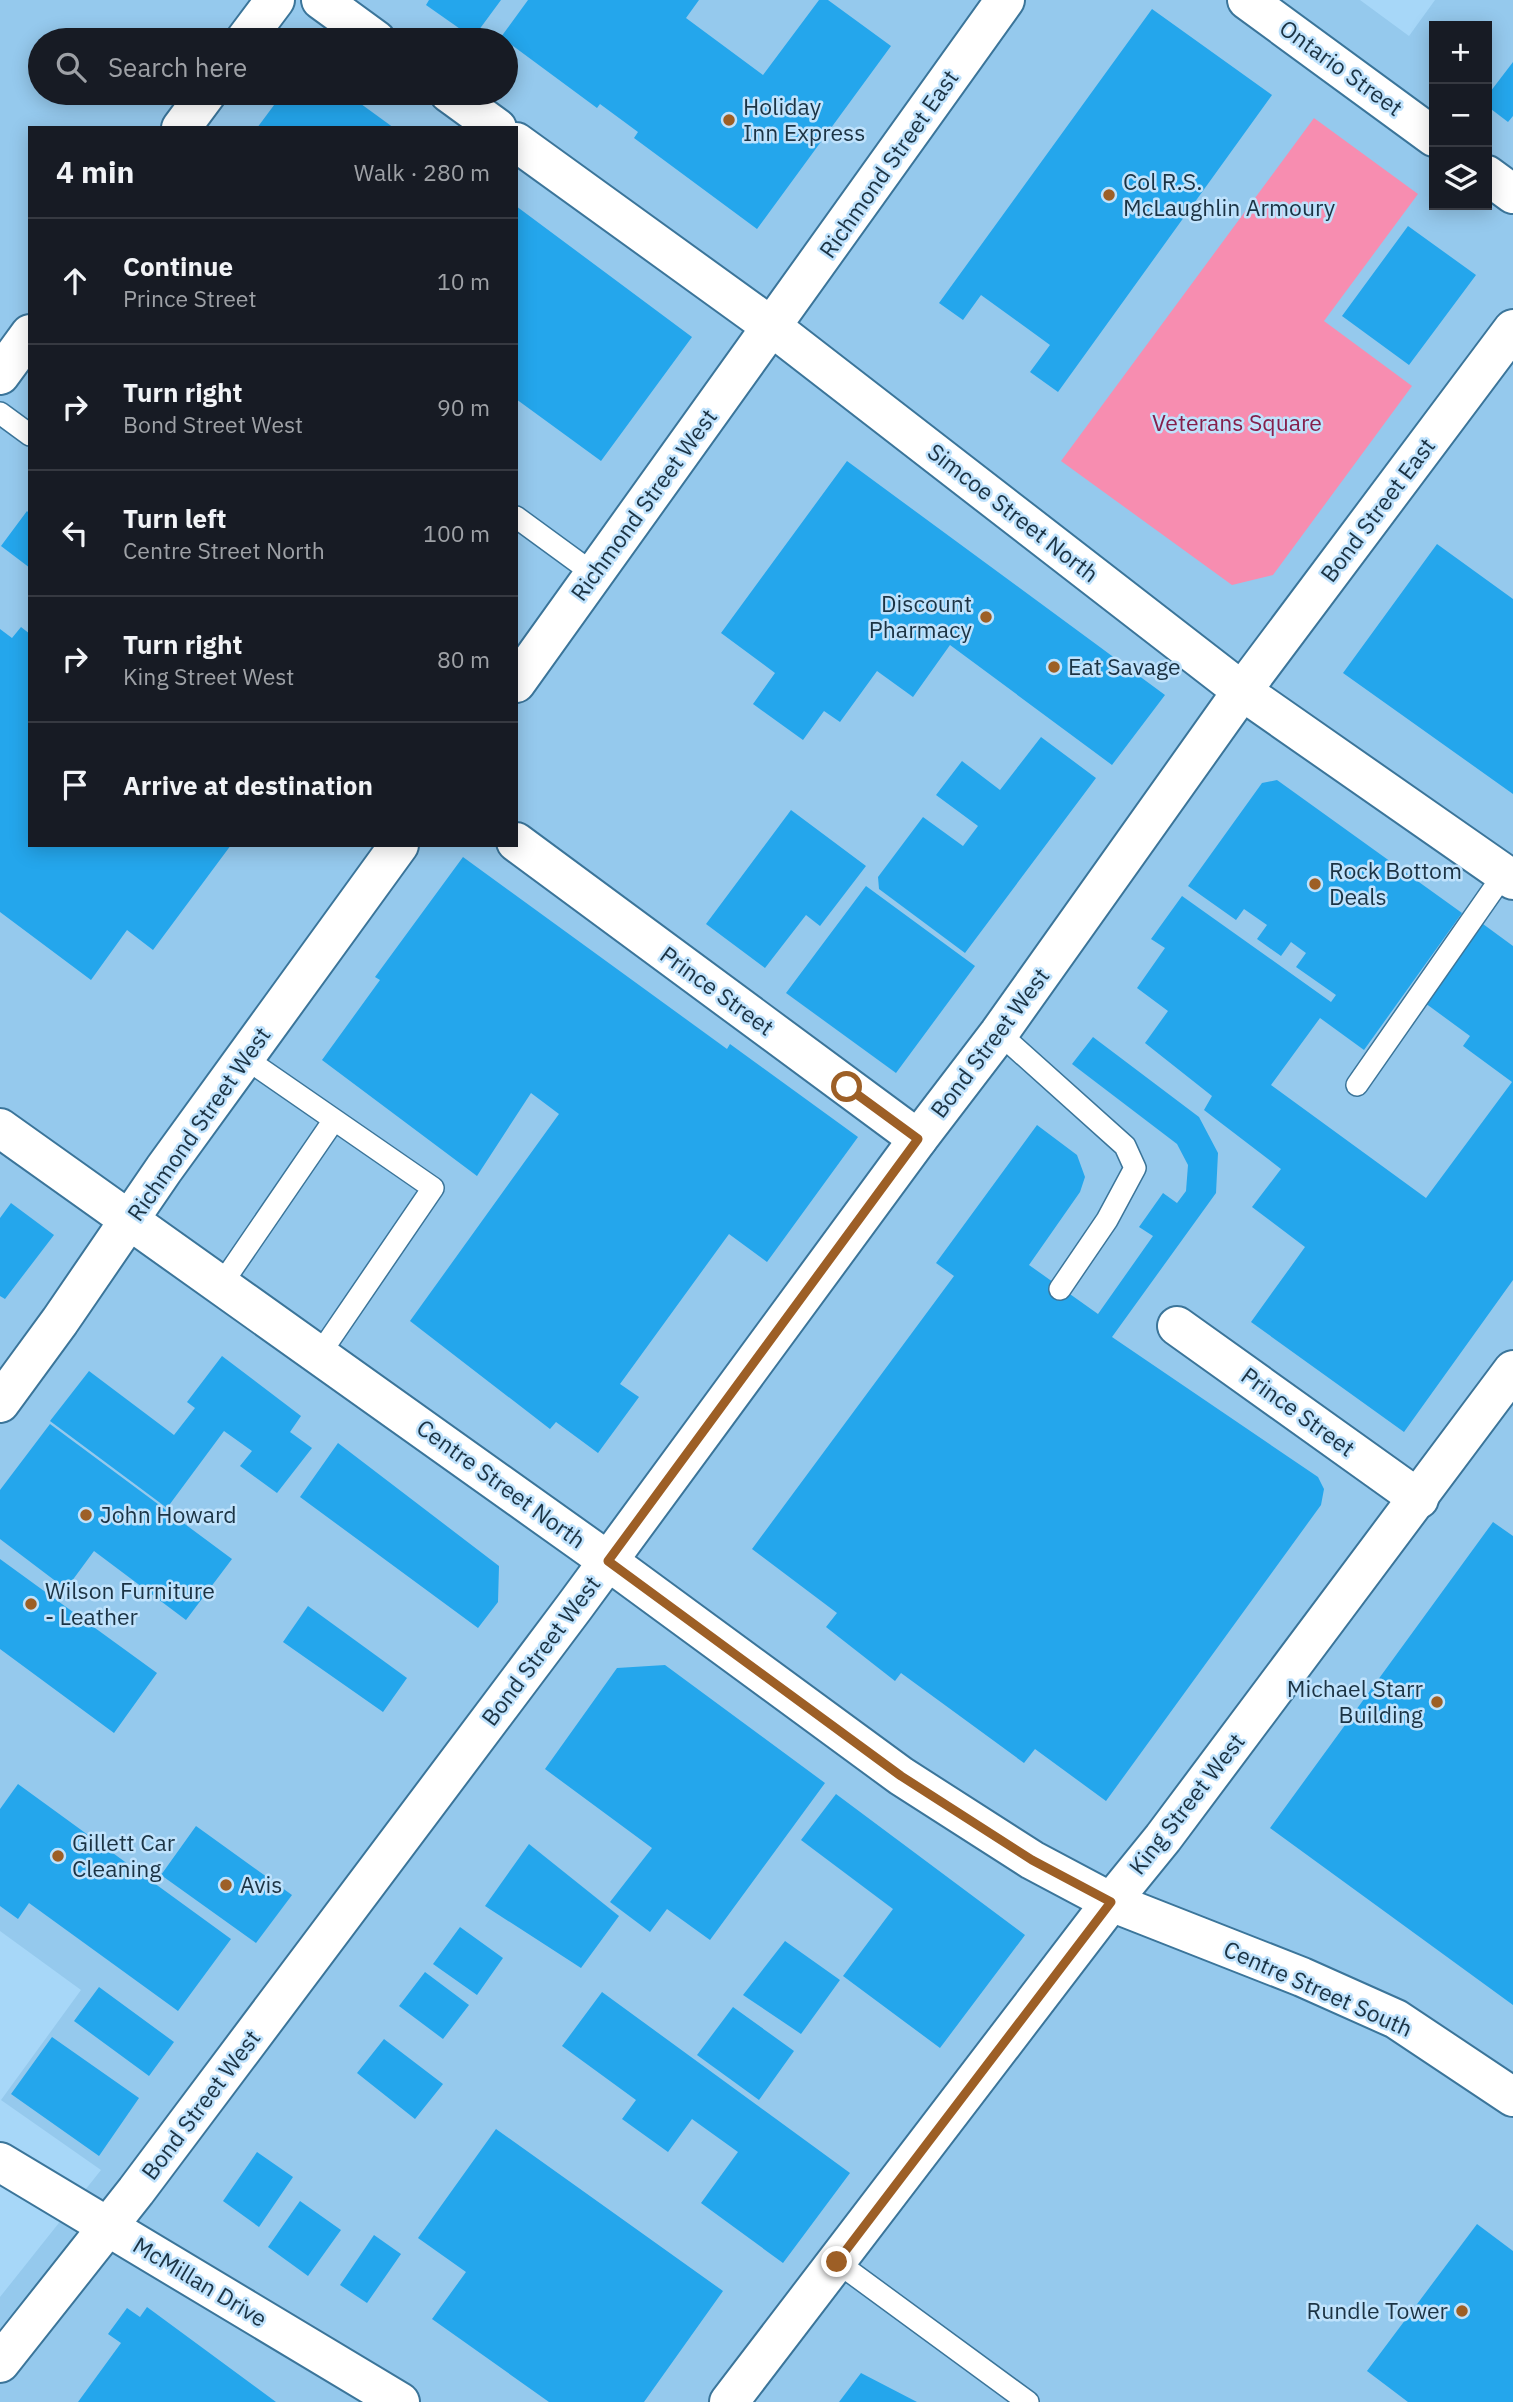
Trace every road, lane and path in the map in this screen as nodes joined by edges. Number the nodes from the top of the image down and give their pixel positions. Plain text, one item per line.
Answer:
1 (275, 0) edge
2 (321, 0) edge
3 (1004, 0) edge
4 (1247, 0) edge
5 (254, 28) edge
6 (360, 28) edge
7 (197, 105) edge
8 (465, 105) edge
9 (182, 126) edge
10 (494, 126) edge
11 (1429, 132) edge
12 (518, 143) edge
13 (1492, 179) edge
14 (1513, 194) edge
15 (772, 327) junction
16 (1513, 329) edge
17 (28, 337) edge
18 (0, 375) edge
19 (0, 413) edge
20 (28, 434) edge
21 (518, 518) edge
22 (594, 574) junction
23 (518, 680) edge
24 (1242, 691) junction
25 (518, 843) edge
26 (398, 847) edge
27 (1508, 877) edge
28 (999, 1033) junction
29 (245, 1058) junction
30 (1357, 1085) dead end
31 (334, 1119) junction
32 (0, 1128) edge
33 (918, 1139) junction
34 (130, 1220) junction
35 (221, 1285) junction
36 (1060, 1289) dead end
37 (1177, 1326) dead end
38 (319, 1355) junction
39 (1513, 1370) edge
40 (0, 1403) edge
41 (1419, 1499) junction
42 (608, 1561) junction
43 (1111, 1902) junction
44 (1513, 2097) edge
45 (0, 2162) edge
46 (108, 2227) junction
47 (837, 2262) junction
48 (0, 2363) edge
49 (400, 2402) edge
50 (729, 2402) edge
51 (1028, 2402) edge

1 - 5 main road
2 - 6 main road
3 - 15 main road, Richmond Street East
4 - 11 main road, Ontario Street
7 - 9 main road
8 - 10 main road
12 - 15 main road, Simcoe Street North
13 - 14 main road
15 - 22 main road, Richmond Street West
15 - 24 main road, Simcoe Street North
16 - 24 main road, Bond Street East
17 - 18 main road
19 - 20 lane
21 - 22 lane
22 - 23 main road, Richmond Street West
24 - 27 main road, Simcoe Street North
24 - 28 main road, Bond Street West
25 - 33 main road, Prince Street
26 - 29 main road, Richmond Street West
27 - 30 lane
28 - 33 main road, Bond Street West
28 - 36 lane
29 - 31 lane
29 - 34 main road, Richmond Street West
31 - 35 lane
31 - 38 lane
32 - 34 main road, Centre Street North
33 - 42 main road, Bond Street West
34 - 35 main road, Centre Street North
34 - 40 main road, Richmond Street West
35 - 38 main road, Centre Street North
37 - 41 main road, Prince Street
38 - 42 main road, Centre Street North
39 - 41 main road, King Street West
41 - 43 main road, King Street West
42 - 43 main road, Centre Street North
42 - 46 main road, Bond Street West
43 - 44 main road, Centre Street South
43 - 47 main road, King Street West
45 - 46 main road, McMillan Drive
46 - 48 main road, Bond Street West
46 - 49 main road, McMillan Drive
47 - 50 main road, King Street West
47 - 51 lane

